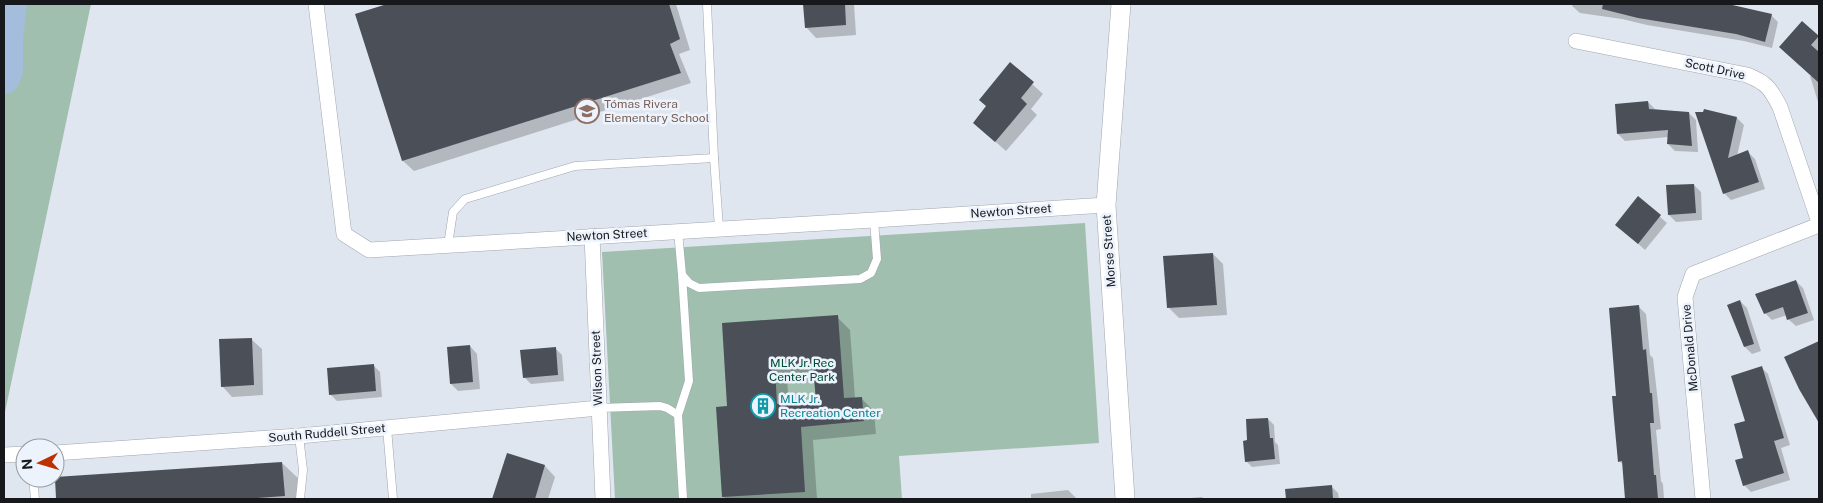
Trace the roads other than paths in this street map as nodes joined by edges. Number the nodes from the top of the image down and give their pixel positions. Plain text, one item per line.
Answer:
1 (316, 4) edge
2 (707, 4) edge
3 (1121, 4) edge
4 (1576, 42) dead end
5 (714, 158) junction
6 (1106, 205) junction
7 (874, 220) junction
8 (1819, 224) edge
9 (719, 228) junction
10 (678, 231) junction
11 (592, 236) junction
12 (448, 245) junction
13 (682, 275) junction
14 (599, 408) junction
15 (678, 415) junction
16 (387, 428) junction
17 (299, 436) junction
18 (65, 451) edge
19 (300, 499) edge
20 (393, 499) edge
21 (603, 499) edge
22 (683, 499) edge
23 (1126, 499) edge
24 (1703, 499) edge

1 - 12 street, Newton Street
2 - 5 lane
3 - 6 street, Morse Street
4 - 8 street, Scott Drive
5 - 9 lane
5 - 12 lane
6 - 7 street, Newton Street
6 - 23 street, Morse Street
7 - 9 street, Newton Street
7 - 13 lane
8 - 24 street, McDonald Drive
9 - 10 street, Newton Street
10 - 11 street, Newton Street
10 - 13 lane
11 - 12 street, Newton Street
11 - 14 street, Wilson Street
13 - 15 lane
14 - 15 lane
14 - 16 street, South Ruddell Street
14 - 21 street, Wilson Street
15 - 22 lane
16 - 17 street, South Ruddell Street
16 - 20 lane
17 - 18 street, South Ruddell Street
17 - 19 lane

